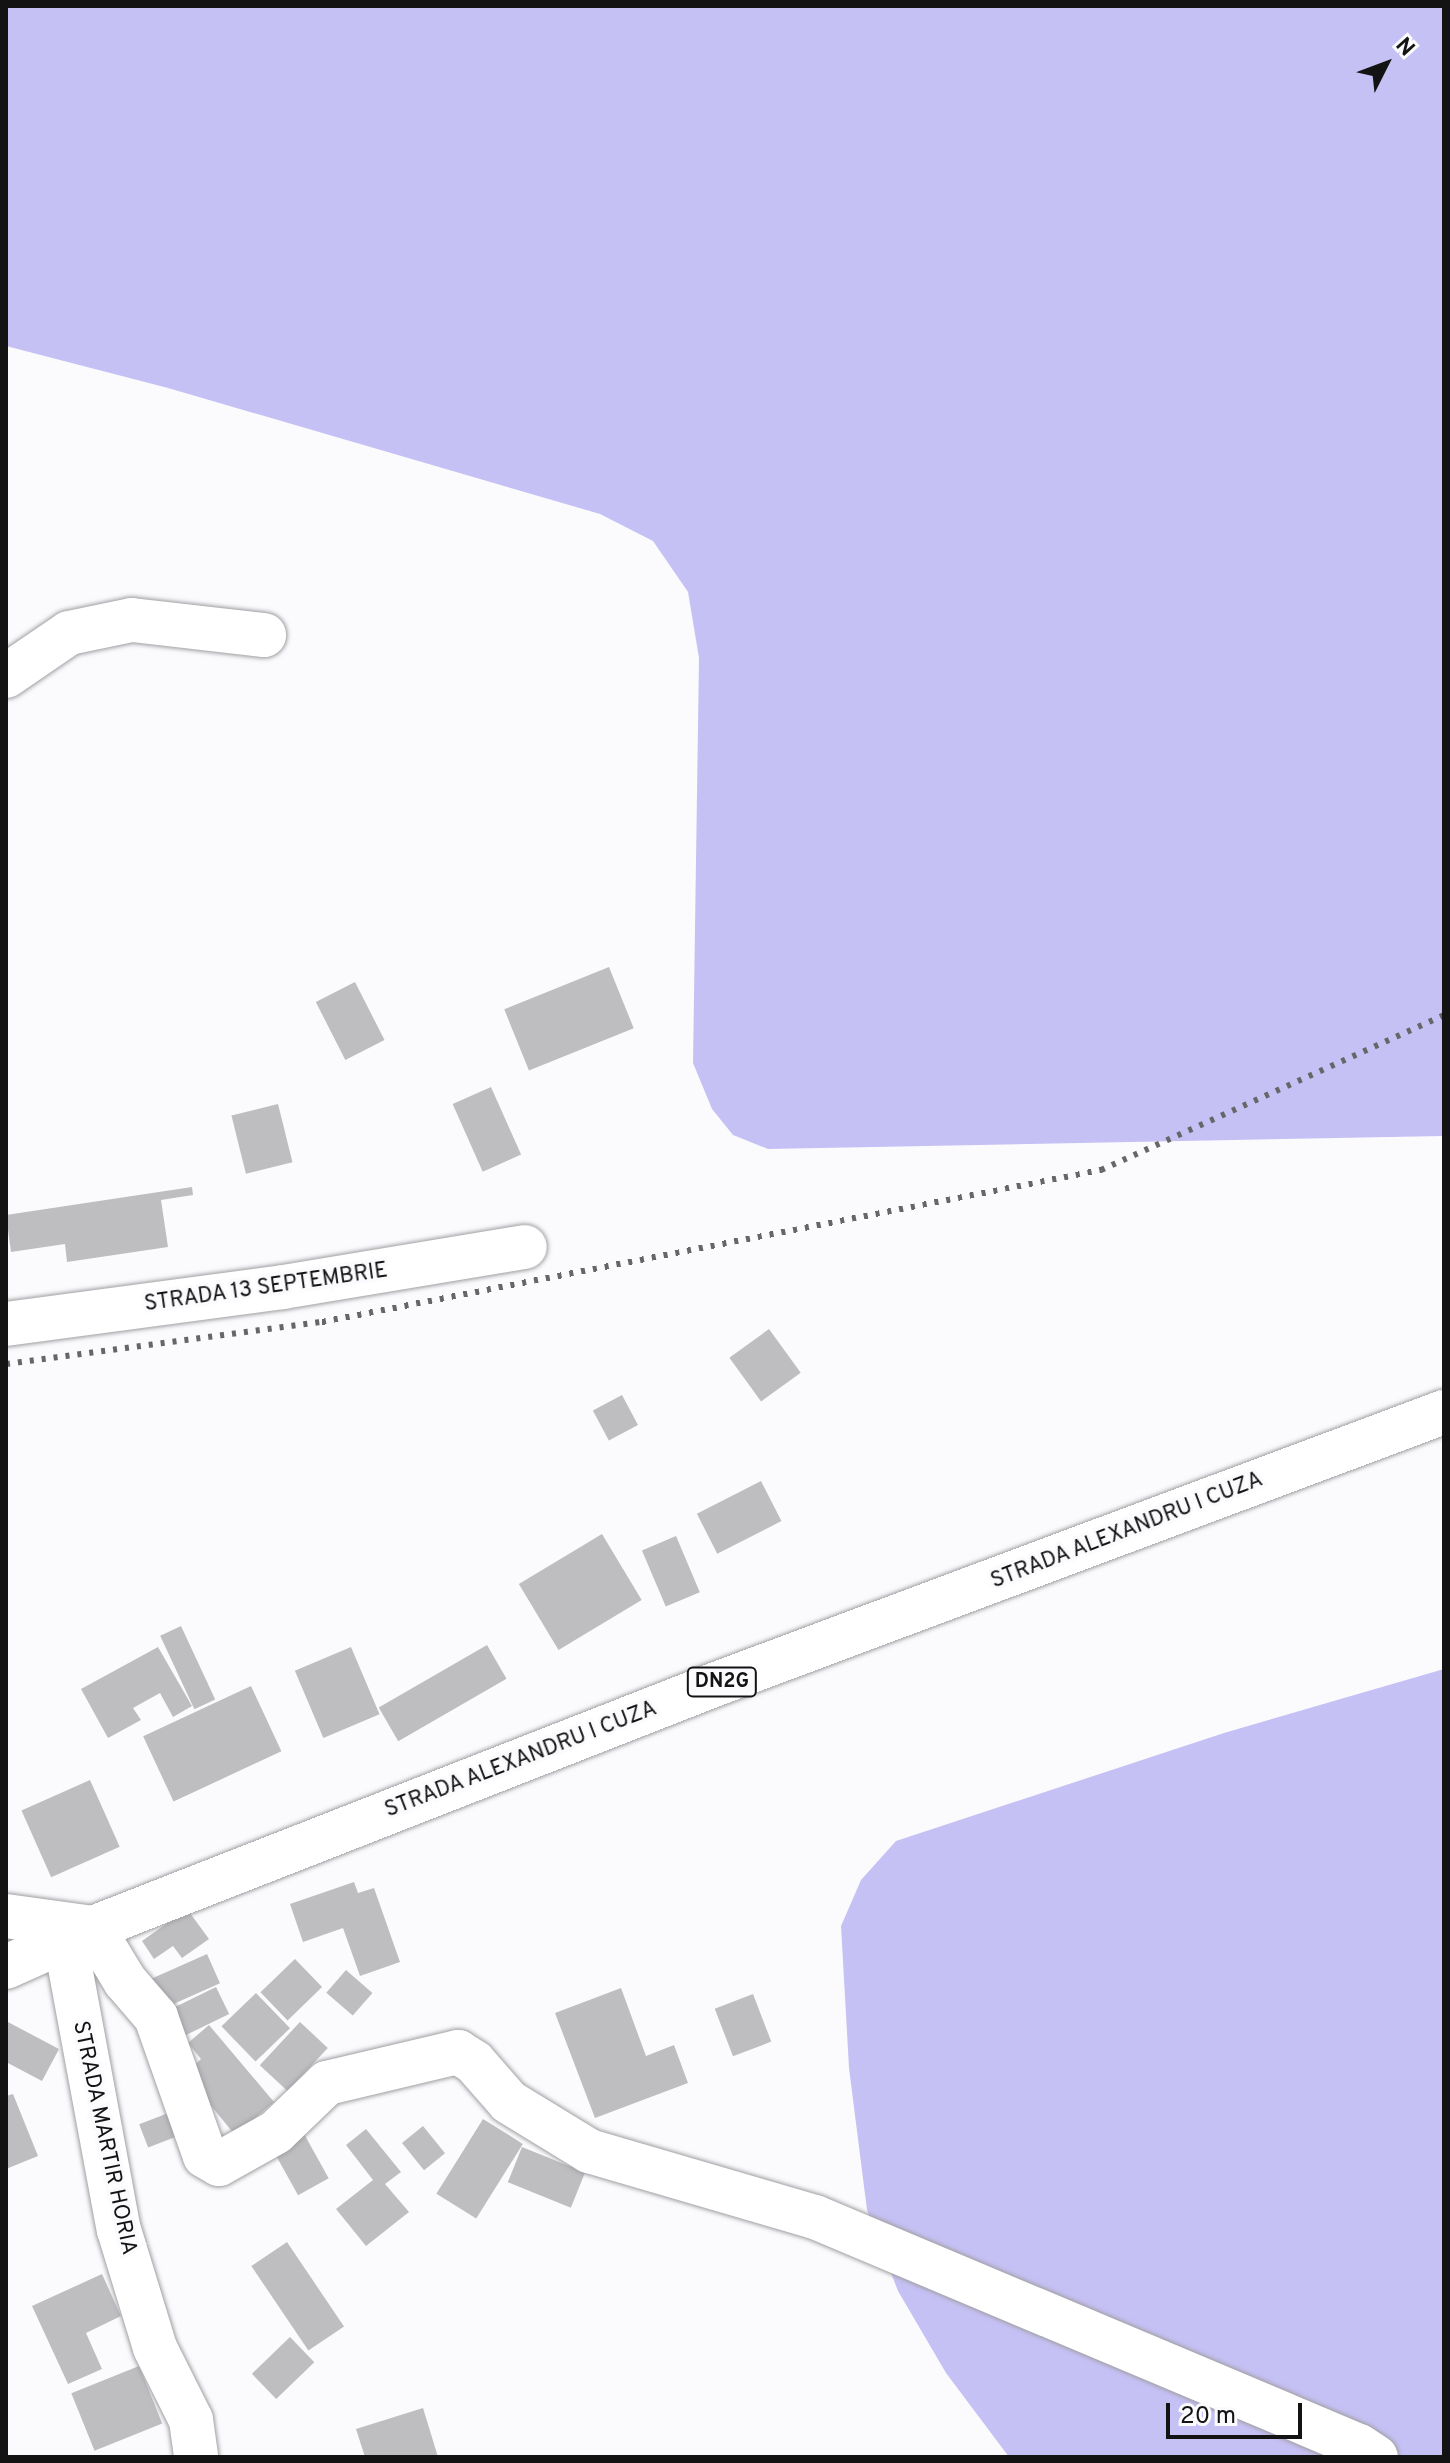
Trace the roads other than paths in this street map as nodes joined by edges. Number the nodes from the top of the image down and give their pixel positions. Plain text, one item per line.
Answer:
1 (264, 635) dead end
2 (6, 676) edge
3 (525, 1247) dead end
4 (6, 1324) edge
5 (1444, 1412) edge
6 (6, 1916) edge
7 (79, 1934) junction
8 (6, 1967) edge
9 (194, 2439) edge
10 (230, 2457) edge
11 (1376, 2457) edge

1 - 2 street
3 - 4 street, STRADA 13 SEPTEMBRIE
5 - 7 street, STRADA ALEXANDRU I CUZA / DN2G
6 - 7 street
7 - 8 street, STRADA ALEXANDRU I CUZA / DN2G
7 - 9 street, STRADA MARTIR HORIA
7 - 11 street
9 - 10 street, STRADA MARTIR HORIA

